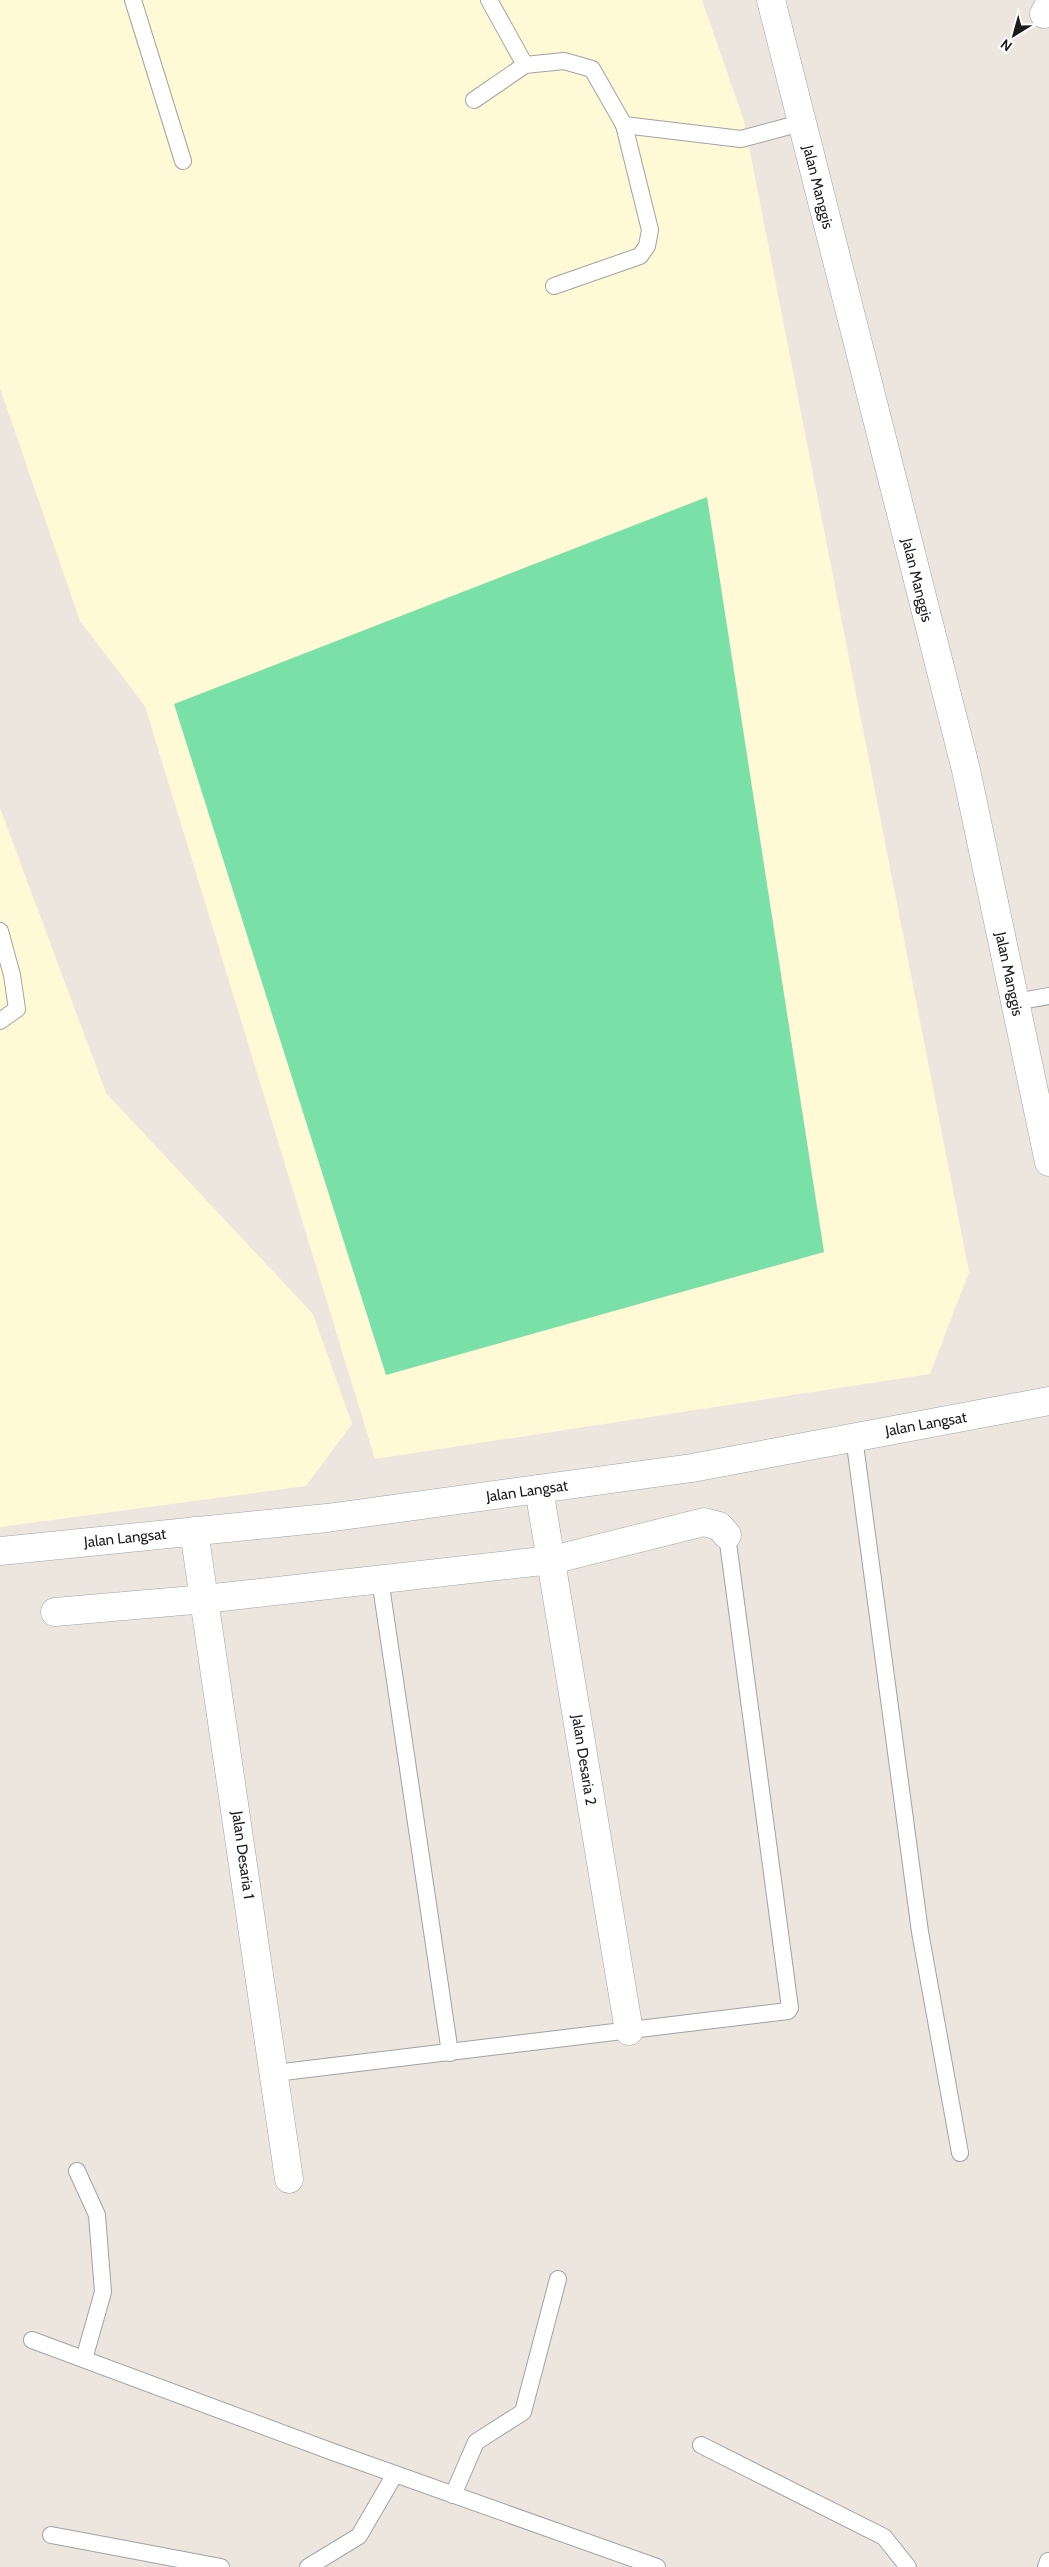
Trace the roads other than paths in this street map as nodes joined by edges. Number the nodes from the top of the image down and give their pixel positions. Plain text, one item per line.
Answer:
1 (133, 0) edge
2 (489, 0) edge
3 (771, 0) edge
4 (525, 65) junction
5 (474, 100) dead end
6 (802, 124) junction
7 (624, 125) junction
8 (184, 161) dead end
9 (554, 286) dead end
10 (0, 931) edge
11 (1049, 996) edge
12 (1015, 1002) junction
13 (0, 1021) edge
14 (1049, 1162) edge
15 (1049, 1402) edge
16 (854, 1437) junction
17 (539, 1489) junction
18 (194, 1531) junction
19 (727, 1536) joint
20 (0, 1551) edge
21 (552, 1560) junction
22 (380, 1579) junction
23 (205, 1599) junction
24 (56, 1612) dead end
25 (629, 2031) junction
26 (450, 2053) junction
27 (275, 2073) junction
28 (960, 2153) dead end
29 (77, 2170) dead end
30 (289, 2179) dead end
31 (558, 2279) dead end
32 (32, 2340) dead end
33 (84, 2359) junction
34 (701, 2446) dead end
35 (395, 2474) junction
36 (453, 2495) junction
37 (51, 2535) dead end
38 (221, 2567) edge
39 (308, 2567) edge
40 (657, 2567) edge
41 (908, 2567) edge

1 - 8 lane
2 - 4 lane
3 - 6 street, Jalan Manggis
4 - 5 lane
4 - 7 lane
6 - 7 lane
6 - 12 street, Jalan Manggis
7 - 9 lane
10 - 13 lane
11 - 12 lane
12 - 14 street, Jalan Manggis
15 - 16 street, Jalan Langsat
16 - 17 street, Jalan Langsat
16 - 28 lane
17 - 18 street, Jalan Langsat
17 - 21 street, Jalan Desaria 2
18 - 20 street, Jalan Langsat
18 - 23 street, Jalan Desaria 1
19 - 21 street
19 - 25 lane
21 - 22 street
21 - 25 street, Jalan Desaria 2
22 - 23 street
22 - 26 lane
23 - 24 street
23 - 27 street, Jalan Desaria 1
25 - 26 lane
26 - 27 lane
27 - 30 street, Jalan Desaria 1
29 - 33 lane
31 - 36 lane
32 - 33 lane
33 - 35 lane
34 - 41 lane
35 - 36 lane
35 - 39 lane
36 - 40 lane
37 - 38 lane

